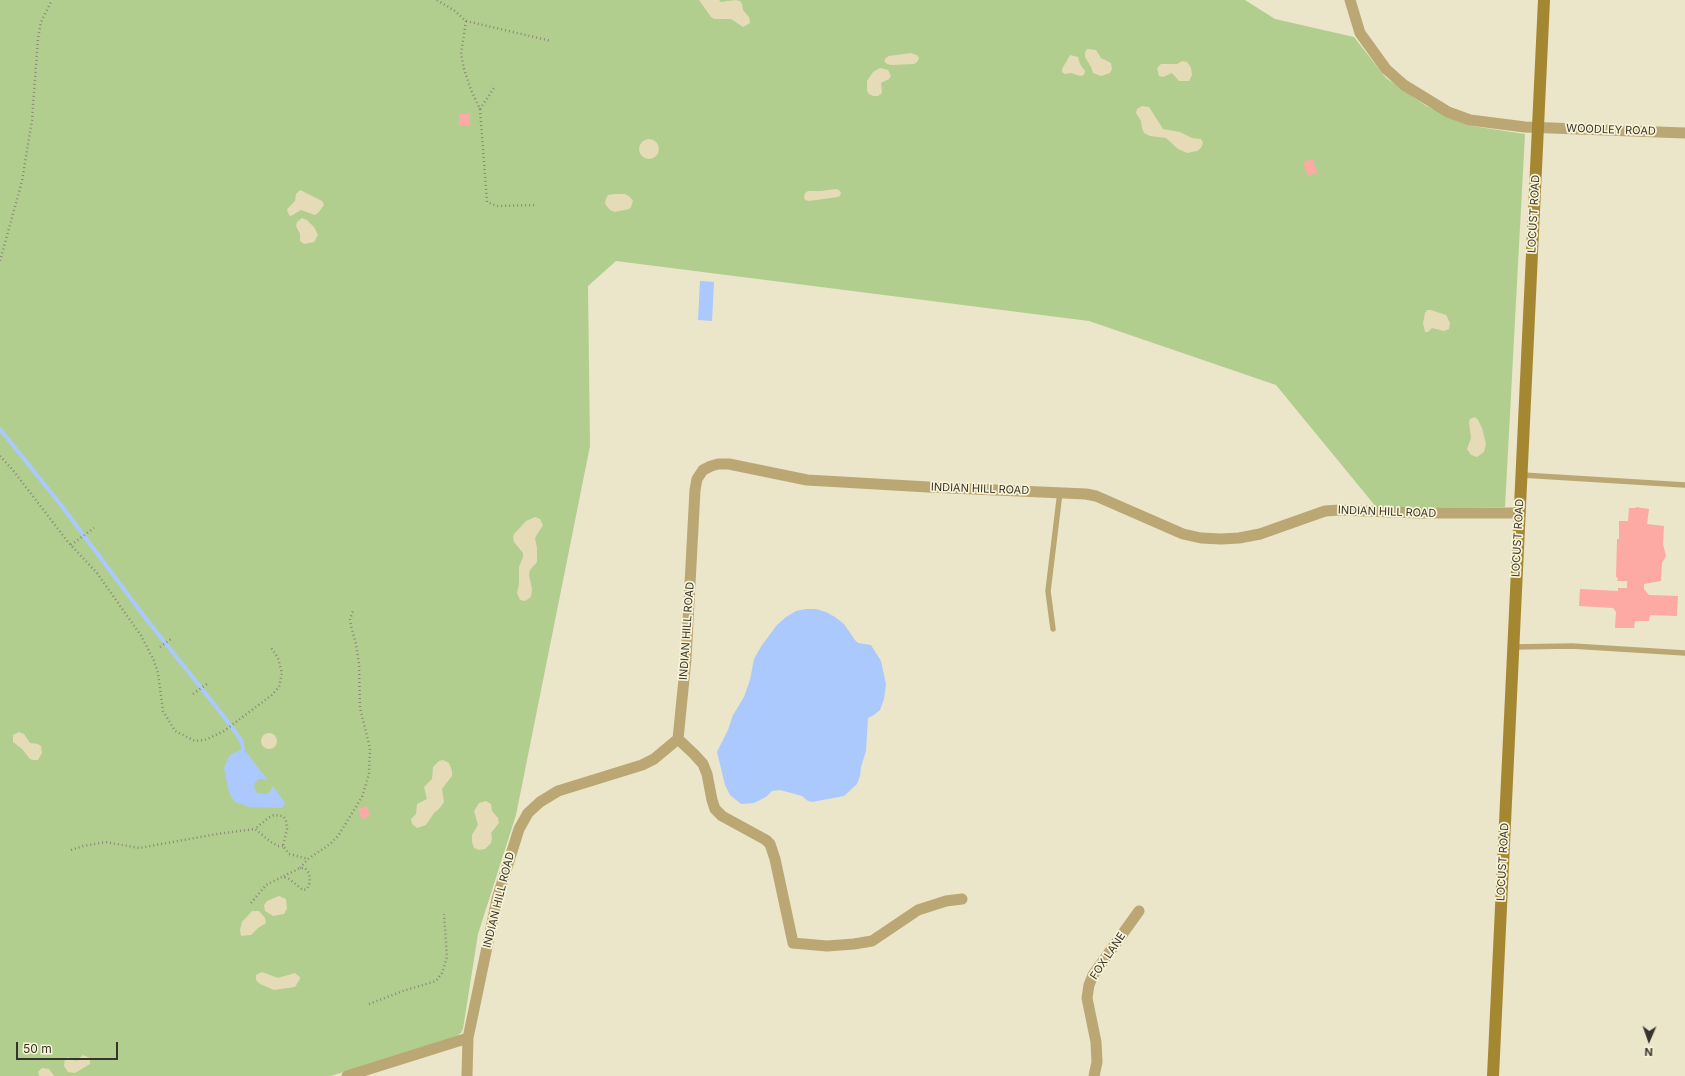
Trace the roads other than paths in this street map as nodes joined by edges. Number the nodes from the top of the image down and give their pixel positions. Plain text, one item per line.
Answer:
1 (1350, 0) edge
2 (1544, 0) edge
3 (1538, 126) junction
4 (1685, 133) edge
5 (1521, 475) junction
6 (1685, 485) edge
7 (1060, 492) junction
8 (1520, 513) junction
9 (1053, 628) dead end
10 (1513, 647) junction
11 (1685, 653) edge
12 (678, 740) junction
13 (962, 899) dead end
14 (1139, 911) dead end
15 (468, 1038) junction
16 (347, 1076) edge
17 (467, 1076) edge
18 (1094, 1076) edge
19 (1493, 1076) edge

1 - 3 street
2 - 3 street, LOCUST ROAD
3 - 4 street, WOODLEY ROAD
3 - 5 street, LOCUST ROAD
5 - 6 lane
5 - 8 street, LOCUST ROAD
7 - 8 street, INDIAN HILL ROAD
7 - 9 lane
7 - 12 street, INDIAN HILL ROAD
8 - 10 street, LOCUST ROAD
10 - 11 lane
10 - 19 street, LOCUST ROAD
12 - 13 street
12 - 15 street, INDIAN HILL ROAD
14 - 18 street, FOX LANE
15 - 16 street
15 - 17 street, INDIAN HILL ROAD

